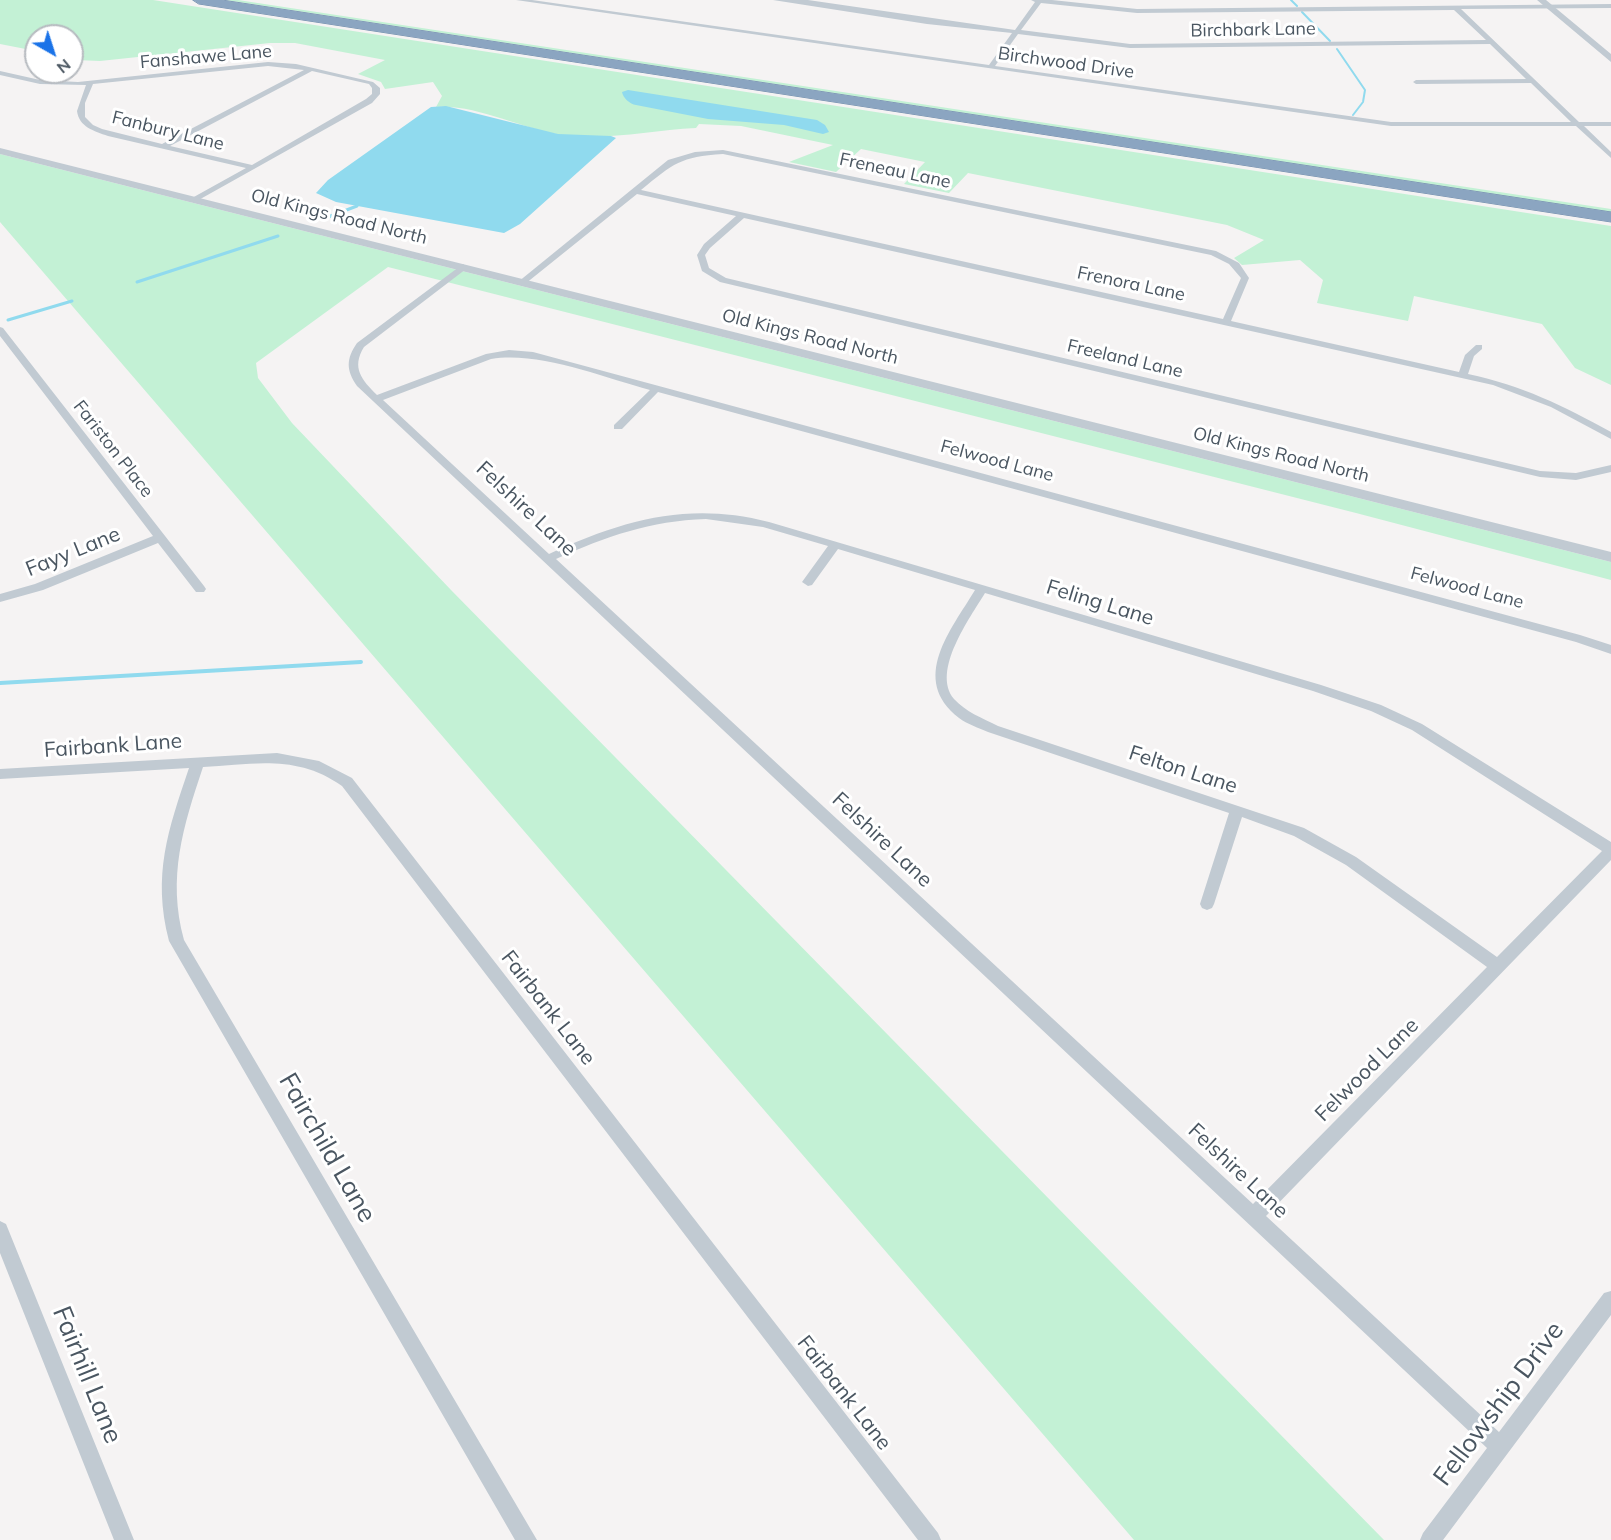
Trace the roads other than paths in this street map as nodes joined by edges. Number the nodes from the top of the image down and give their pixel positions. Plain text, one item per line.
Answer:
1 (199, 0) edge
2 (267, 0) edge
3 (519, 0) edge
4 (776, 0) edge
5 (1034, 0) edge
6 (1541, 0) edge
7 (784, 1) edge
8 (1040, 1) edge
9 (1611, 6) edge
10 (1549, 7) junction
11 (1456, 8) junction
12 (1015, 32) junction
13 (1492, 42) junction
14 (1611, 59) edge
15 (990, 68) junction
16 (311, 69) junction
17 (0, 73) edge
18 (1532, 81) junction
19 (1416, 82) dead end
20 (90, 84) junction
21 (1578, 124) junction
22 (1611, 124) edge
23 (164, 146) junction
24 (0, 151) edge
25 (1611, 156) edge
26 (252, 167) junction
27 (635, 191) junction
28 (195, 200) junction
29 (1611, 204) edge
30 (742, 215) junction
31 (1611, 217) edge
32 (463, 267) junction
33 (522, 282) junction
34 (1227, 322) junction
35 (0, 330) edge
36 (1479, 347) dead end
37 (1463, 375) junction
38 (656, 388) junction
39 (375, 399) junction
40 (618, 427) dead end
41 (1611, 436) edge
42 (1611, 468) edge
43 (160, 538) junction
44 (835, 545) junction
45 (1611, 556) edge
46 (549, 558) junction
47 (808, 582) dead end
48 (982, 588) junction
49 (200, 589) dead end
50 (0, 598) edge
51 (1611, 650) edge
52 (198, 762) junction
53 (0, 774) edge
54 (1237, 810) junction
55 (1611, 850) edge
56 (1207, 904) dead end
57 (1498, 967) junction
58 (1254, 1215) junction
59 (0, 1230) edge
60 (1611, 1300) edge
61 (1500, 1446) junction
62 (124, 1540) edge
63 (527, 1540) edge
64 (931, 1540) edge
65 (1430, 1540) edge

1 - 31 highway
2 - 29 highway
3 - 15 street, Birchwood Drive
4 - 7 street, Birchbark Lane
5 - 8 street
6 - 10 street
7 - 12 street, Birchbark Lane
8 - 11 street
8 - 12 street
9 - 10 street
10 - 11 street
10 - 14 street
11 - 13 street
12 - 13 street, Birchbark Lane
12 - 15 street
13 - 18 street
15 - 21 street, Birchwood Drive
16 - 20 street, Fanshawe Lane
16 - 23 street
16 - 26 street, Fanshawe Lane
17 - 20 street, Fanshawe Lane
18 - 19 street
18 - 21 street
20 - 23 street, Fanbury Lane
21 - 22 street, Birchwood Drive
21 - 25 street
23 - 26 street, Fanbury Lane
24 - 28 street, Old Kings Road North
26 - 28 street, Fanshawe Lane
27 - 30 street, Frenora Lane
27 - 33 street, Freneau Lane
27 - 34 street, Freneau Lane
28 - 32 street, Old Kings Road North
30 - 34 street, Frenora Lane
30 - 42 street, Freeland Lane
32 - 33 street, Old Kings Road North
32 - 39 street, Felshire Lane
33 - 45 street, Old Kings Road North
34 - 37 street, Frenora Lane
35 - 43 street, Fariston Place
36 - 37 street
37 - 41 street, Frenora Lane
38 - 39 street, Felwood Lane
38 - 40 street
38 - 51 street, Felwood Lane
39 - 46 street, Felshire Lane
43 - 49 street, Fariston Place
43 - 50 street, Fayy Lane
44 - 46 street, Feling Lane
44 - 47 street
44 - 48 street, Feling Lane
46 - 58 street, Felshire Lane
48 - 54 street, Felton Lane
48 - 55 street, Feling Lane
52 - 53 street, Fairbank Lane
52 - 63 street, Fairchild Lane
52 - 64 street, Fairbank Lane
54 - 56 street
54 - 57 street, Felton Lane
55 - 57 street, Felwood Lane
57 - 58 street, Felwood Lane
58 - 61 street, Felshire Lane
59 - 62 street, Fairhill Lane
60 - 61 street, Fellowship Drive
61 - 65 street, Fellowship Drive

